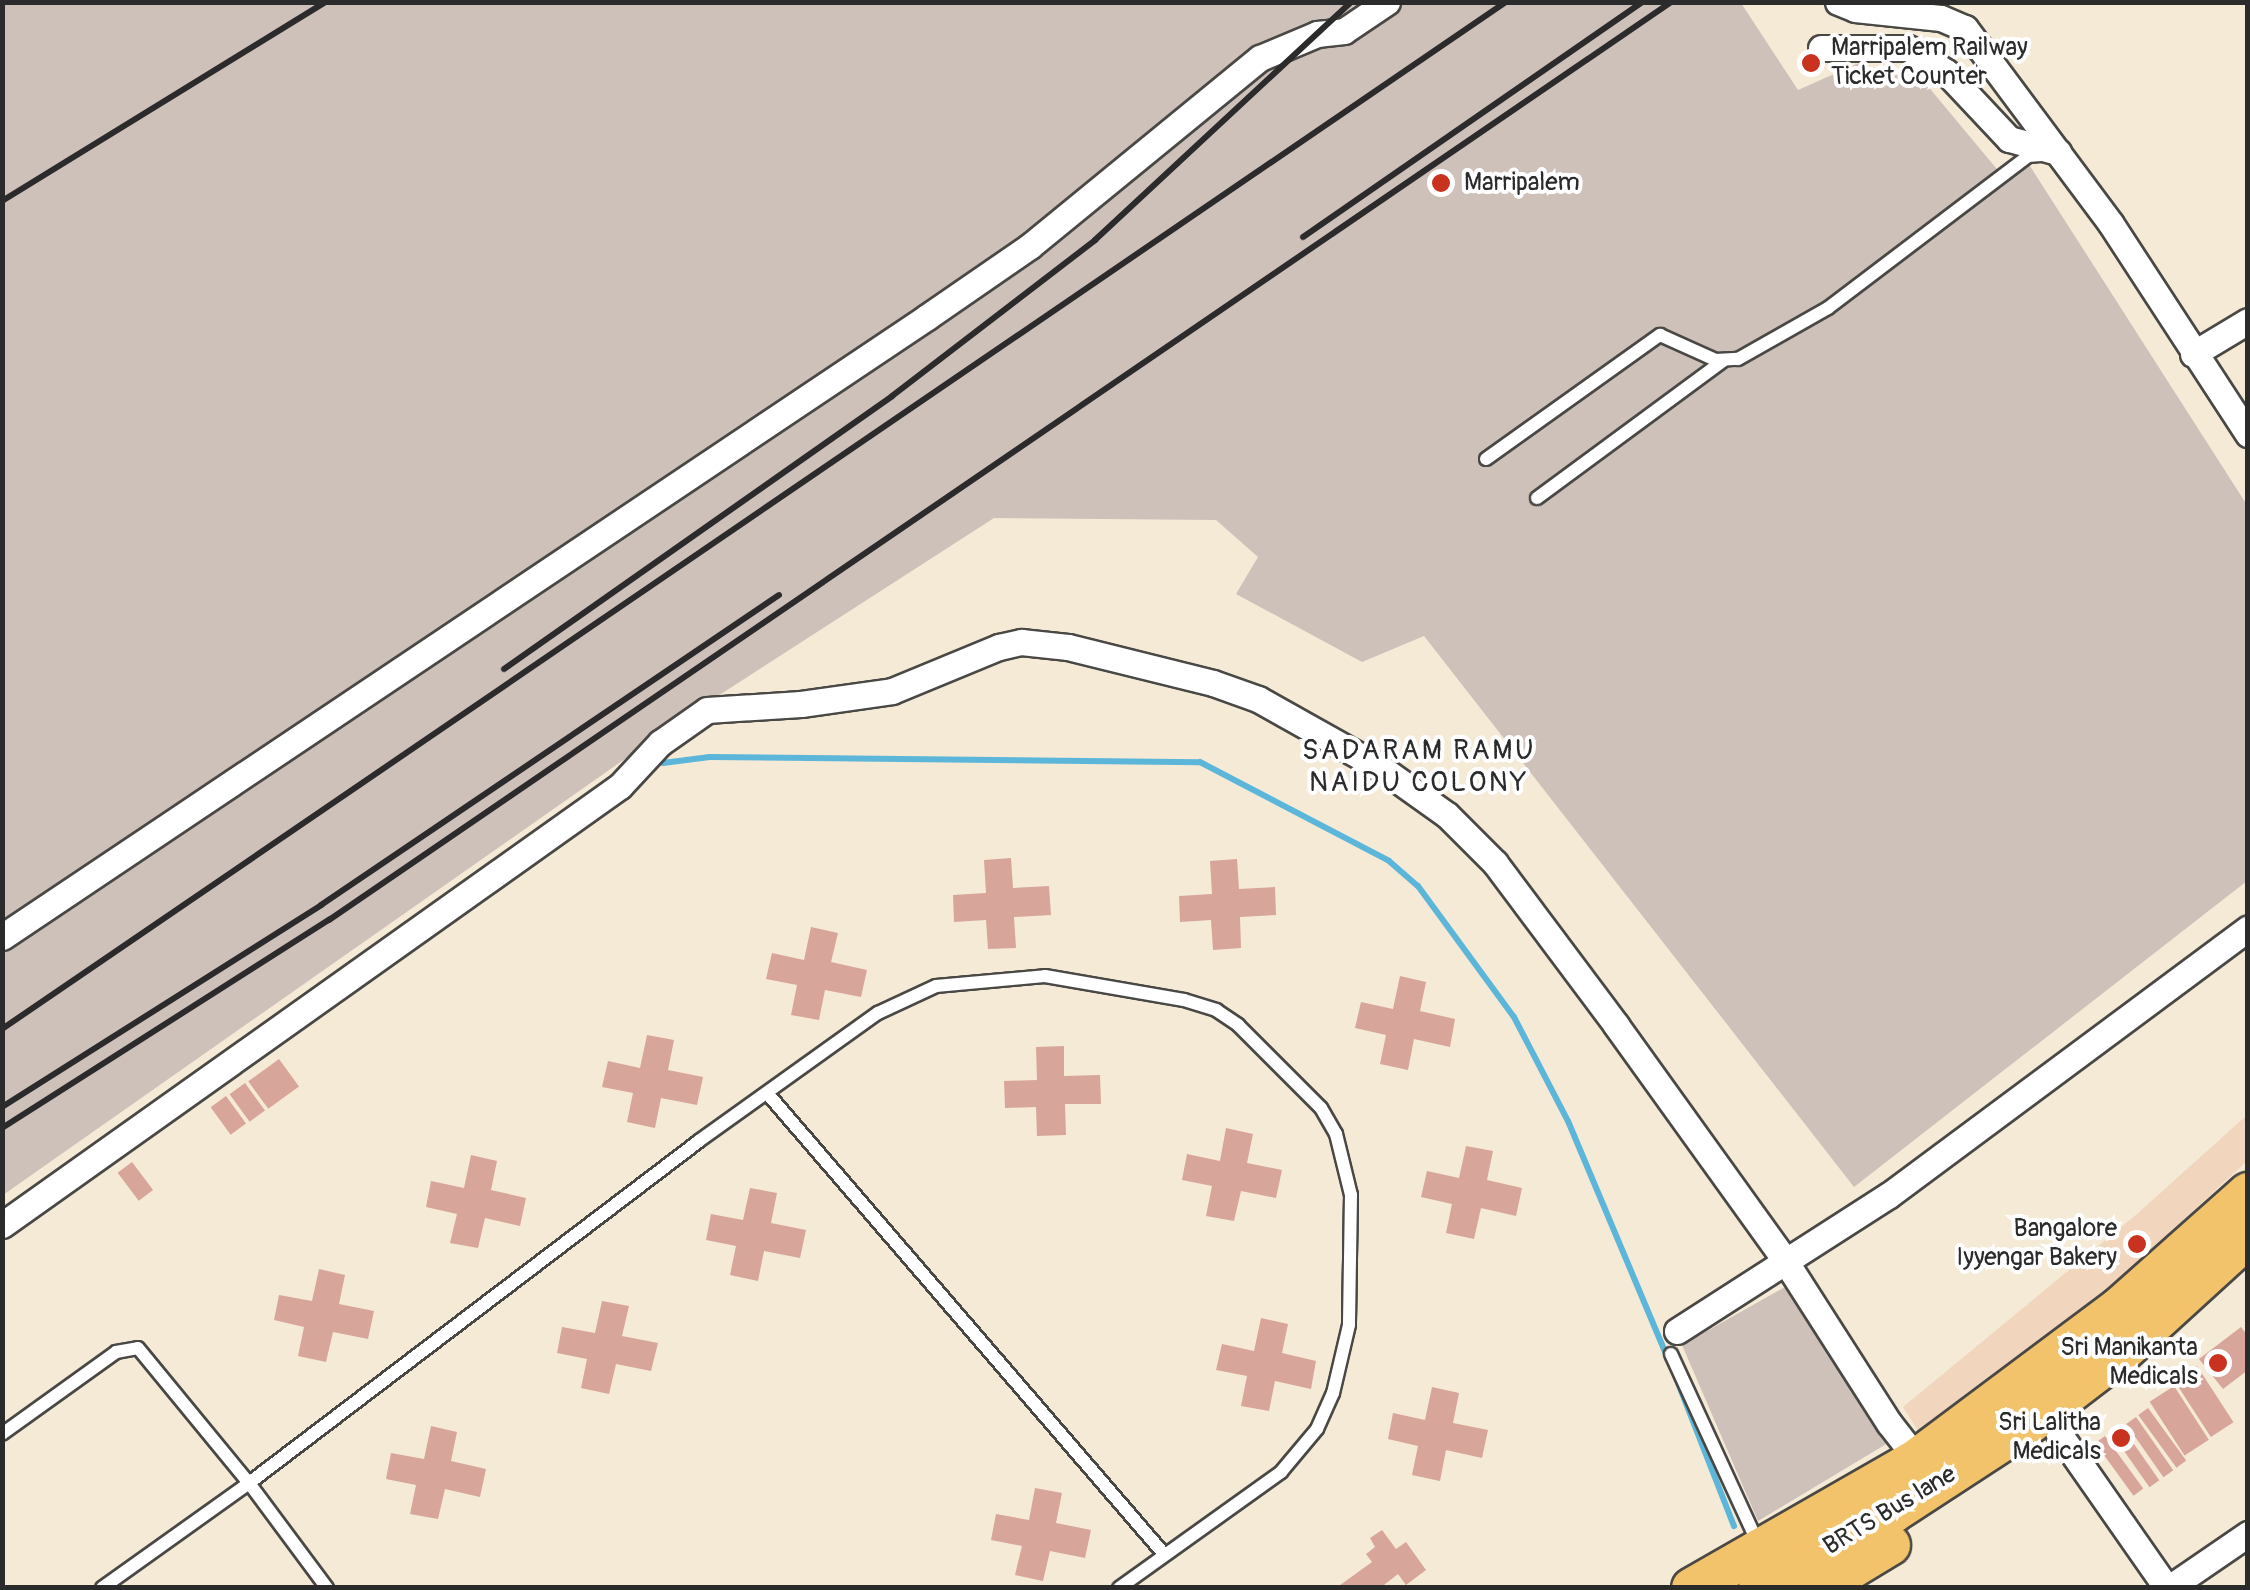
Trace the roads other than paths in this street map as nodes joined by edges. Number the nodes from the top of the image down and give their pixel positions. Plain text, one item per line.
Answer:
1 (1375, 2) edge
2 (1386, 2) edge
3 (1838, 2) edge
4 (1344, 31) junction
5 (1821, 48) dead end
6 (2058, 152) junction
7 (2248, 320) edge
8 (2193, 354) junction
9 (1723, 361) junction
10 (2248, 434) edge
11 (1486, 459) dead end
12 (1537, 498) dead end
13 (2248, 928) edge
14 (2, 937) edge
15 (768, 1093) junction
16 (2, 1225) edge
17 (2241, 1231) edge
18 (1784, 1259) junction
19 (1674, 1343) joint
20 (2058, 1432) junction
21 (2, 1434) edge
22 (1917, 1459) junction
23 (249, 1482) junction
24 (2248, 1534) edge
25 (1164, 1554) junction
26 (1761, 1569) edge
27 (102, 1588) edge
28 (327, 1588) edge
29 (1119, 1588) edge
30 (1692, 1588) edge
31 (1819, 1588) edge
32 (2168, 1588) edge

1 - 4 lane
2 - 4 street
3 - 6 street
4 - 14 street
5 - 6 street
6 - 8 street
6 - 9 lane
7 - 8 street
8 - 10 street
9 - 11 lane
9 - 12 lane
13 - 18 street
15 - 23 lane
15 - 25 lane
15 - 25 lane
16 - 18 street
17 - 20 main road
17 - 22 main road
17 - 26 main road, BRTS Bus lane
18 - 19 street
18 - 22 street
19 - 26 lane
20 - 31 main road
20 - 32 street
21 - 23 lane
22 - 26 main road
23 - 27 lane
23 - 28 lane
24 - 32 street
25 - 29 lane
26 - 30 main road

